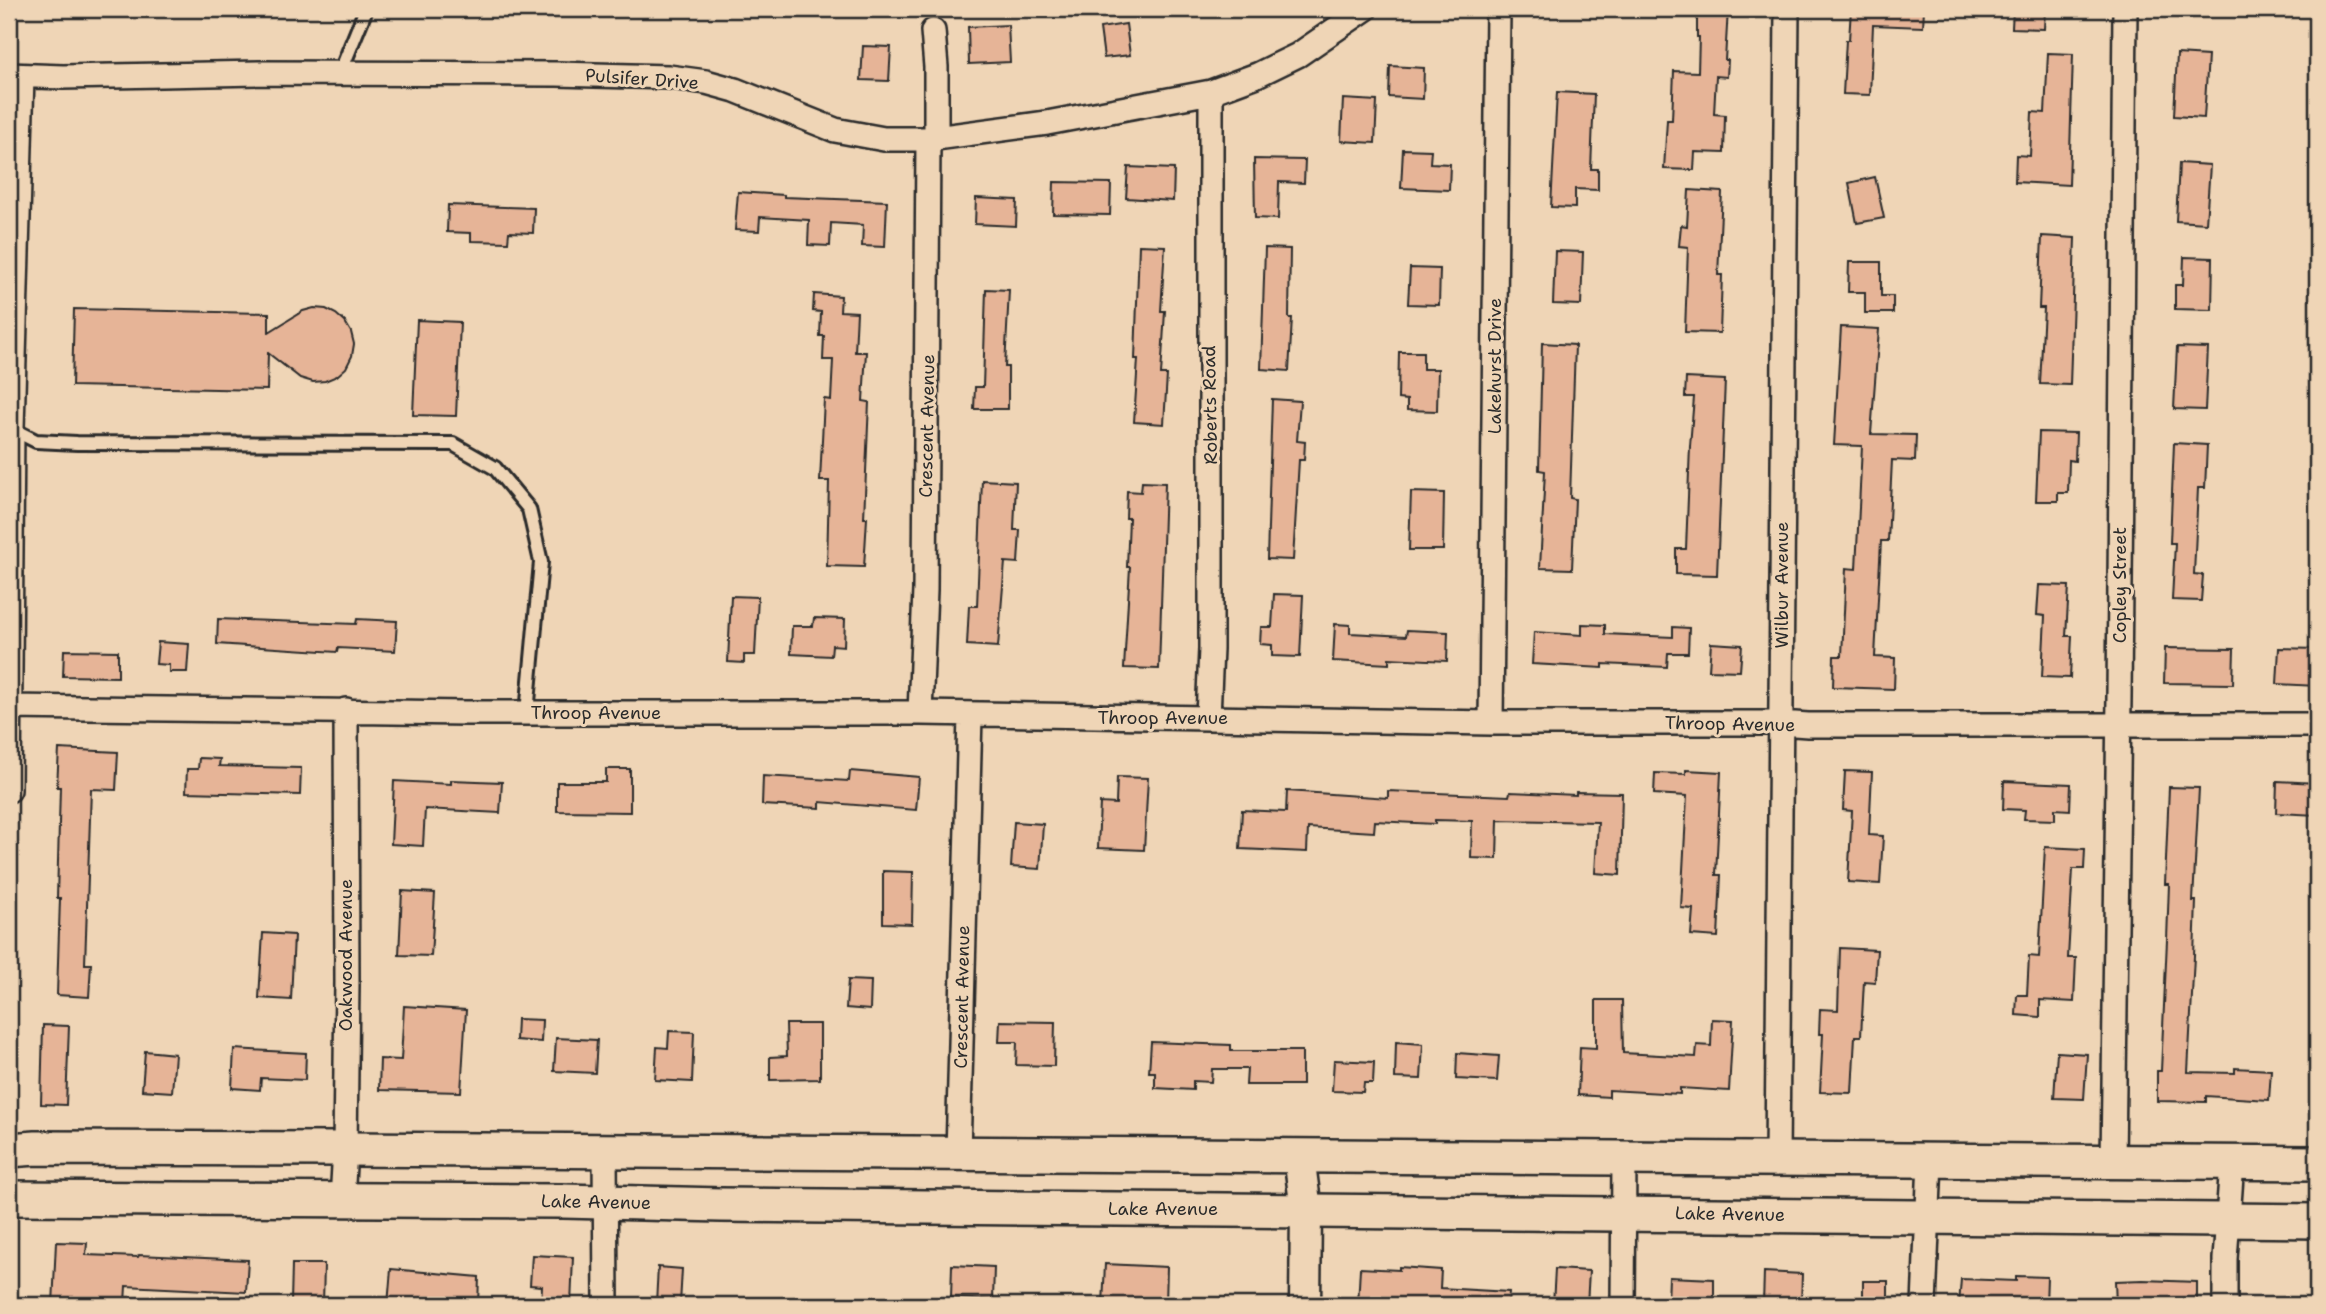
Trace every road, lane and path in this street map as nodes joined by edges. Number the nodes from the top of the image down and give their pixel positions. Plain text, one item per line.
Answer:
1 (366, 9) edge
2 (1365, 9) edge
3 (1498, 9) edge
4 (1787, 9) edge
5 (2125, 9) edge
6 (933, 31) dead end
7 (340, 73) junction
8 (15, 76) edge
9 (1211, 92) junction
10 (932, 139) junction
11 (12, 429) junction
12 (9, 707) edge
13 (346, 710) junction
14 (527, 713) junction
15 (920, 713) junction
16 (970, 716) junction
17 (1208, 717) junction
18 (1491, 723) junction
19 (1781, 723) junction
20 (2118, 725) junction
21 (2317, 725) edge
22 (9, 790) edge
23 (345, 1149) junction
24 (9, 1150) edge
25 (605, 1152) junction
26 (958, 1153) junction
27 (1299, 1156) junction
28 (1624, 1159) junction
29 (1777, 1160) junction
30 (1930, 1160) junction
31 (2113, 1162) junction
32 (2232, 1163) junction
33 (2317, 1163) edge
34 (9, 1198) edge
35 (342, 1200) junction
36 (606, 1203) junction
37 (1306, 1210) junction
38 (1624, 1213) junction
39 (1927, 1217) junction
40 (2228, 1219) junction
41 (2317, 1221) edge
42 (606, 1305) edge
43 (1305, 1305) edge
44 (1623, 1305) edge
45 (1924, 1305) edge
46 (2225, 1305) edge

1 - 7 lane
2 - 9 street, Pulsifer Drive
3 - 18 street, Lakehurst Drive
4 - 19 street, Wilbur Avenue
5 - 20 street, Copley Street
6 - 10 street, Crescent Avenue
7 - 8 street, Pulsifer Drive
7 - 10 street, Pulsifer Drive
8 - 11 street
9 - 10 street, Pulsifer Drive
9 - 17 street, Roberts Road
10 - 15 street, Crescent Avenue
11 - 12 street
11 - 14 lane
12 - 13 street, Throop Avenue
12 - 22 street
13 - 14 street, Throop Avenue
13 - 23 street, Oakwood Avenue
14 - 15 street, Throop Avenue
15 - 16 street, Throop Avenue
16 - 17 street, Throop Avenue
16 - 26 street, Crescent Avenue
17 - 18 street, Throop Avenue
18 - 19 street, Throop Avenue
19 - 20 street, Throop Avenue
19 - 29 street, Wilbur Avenue
20 - 21 street, Throop Avenue
20 - 31 street, Copley Street
23 - 24 main road
23 - 25 main road
23 - 35 street, Oakwood Avenue
25 - 26 main road
25 - 36 street
26 - 27 main road
27 - 28 main road
27 - 37 street
28 - 29 main road
28 - 38 street
29 - 30 main road
30 - 31 main road
30 - 39 street
31 - 32 main road
32 - 33 main road
32 - 40 street
34 - 35 main road, Lake Avenue
35 - 36 main road, Lake Avenue
36 - 37 main road, Lake Avenue
36 - 42 street
37 - 38 main road, Lake Avenue
37 - 43 street
38 - 39 main road, Lake Avenue
38 - 44 street
39 - 40 main road, Lake Avenue
39 - 45 street
40 - 41 main road, Lake Avenue
40 - 46 street

